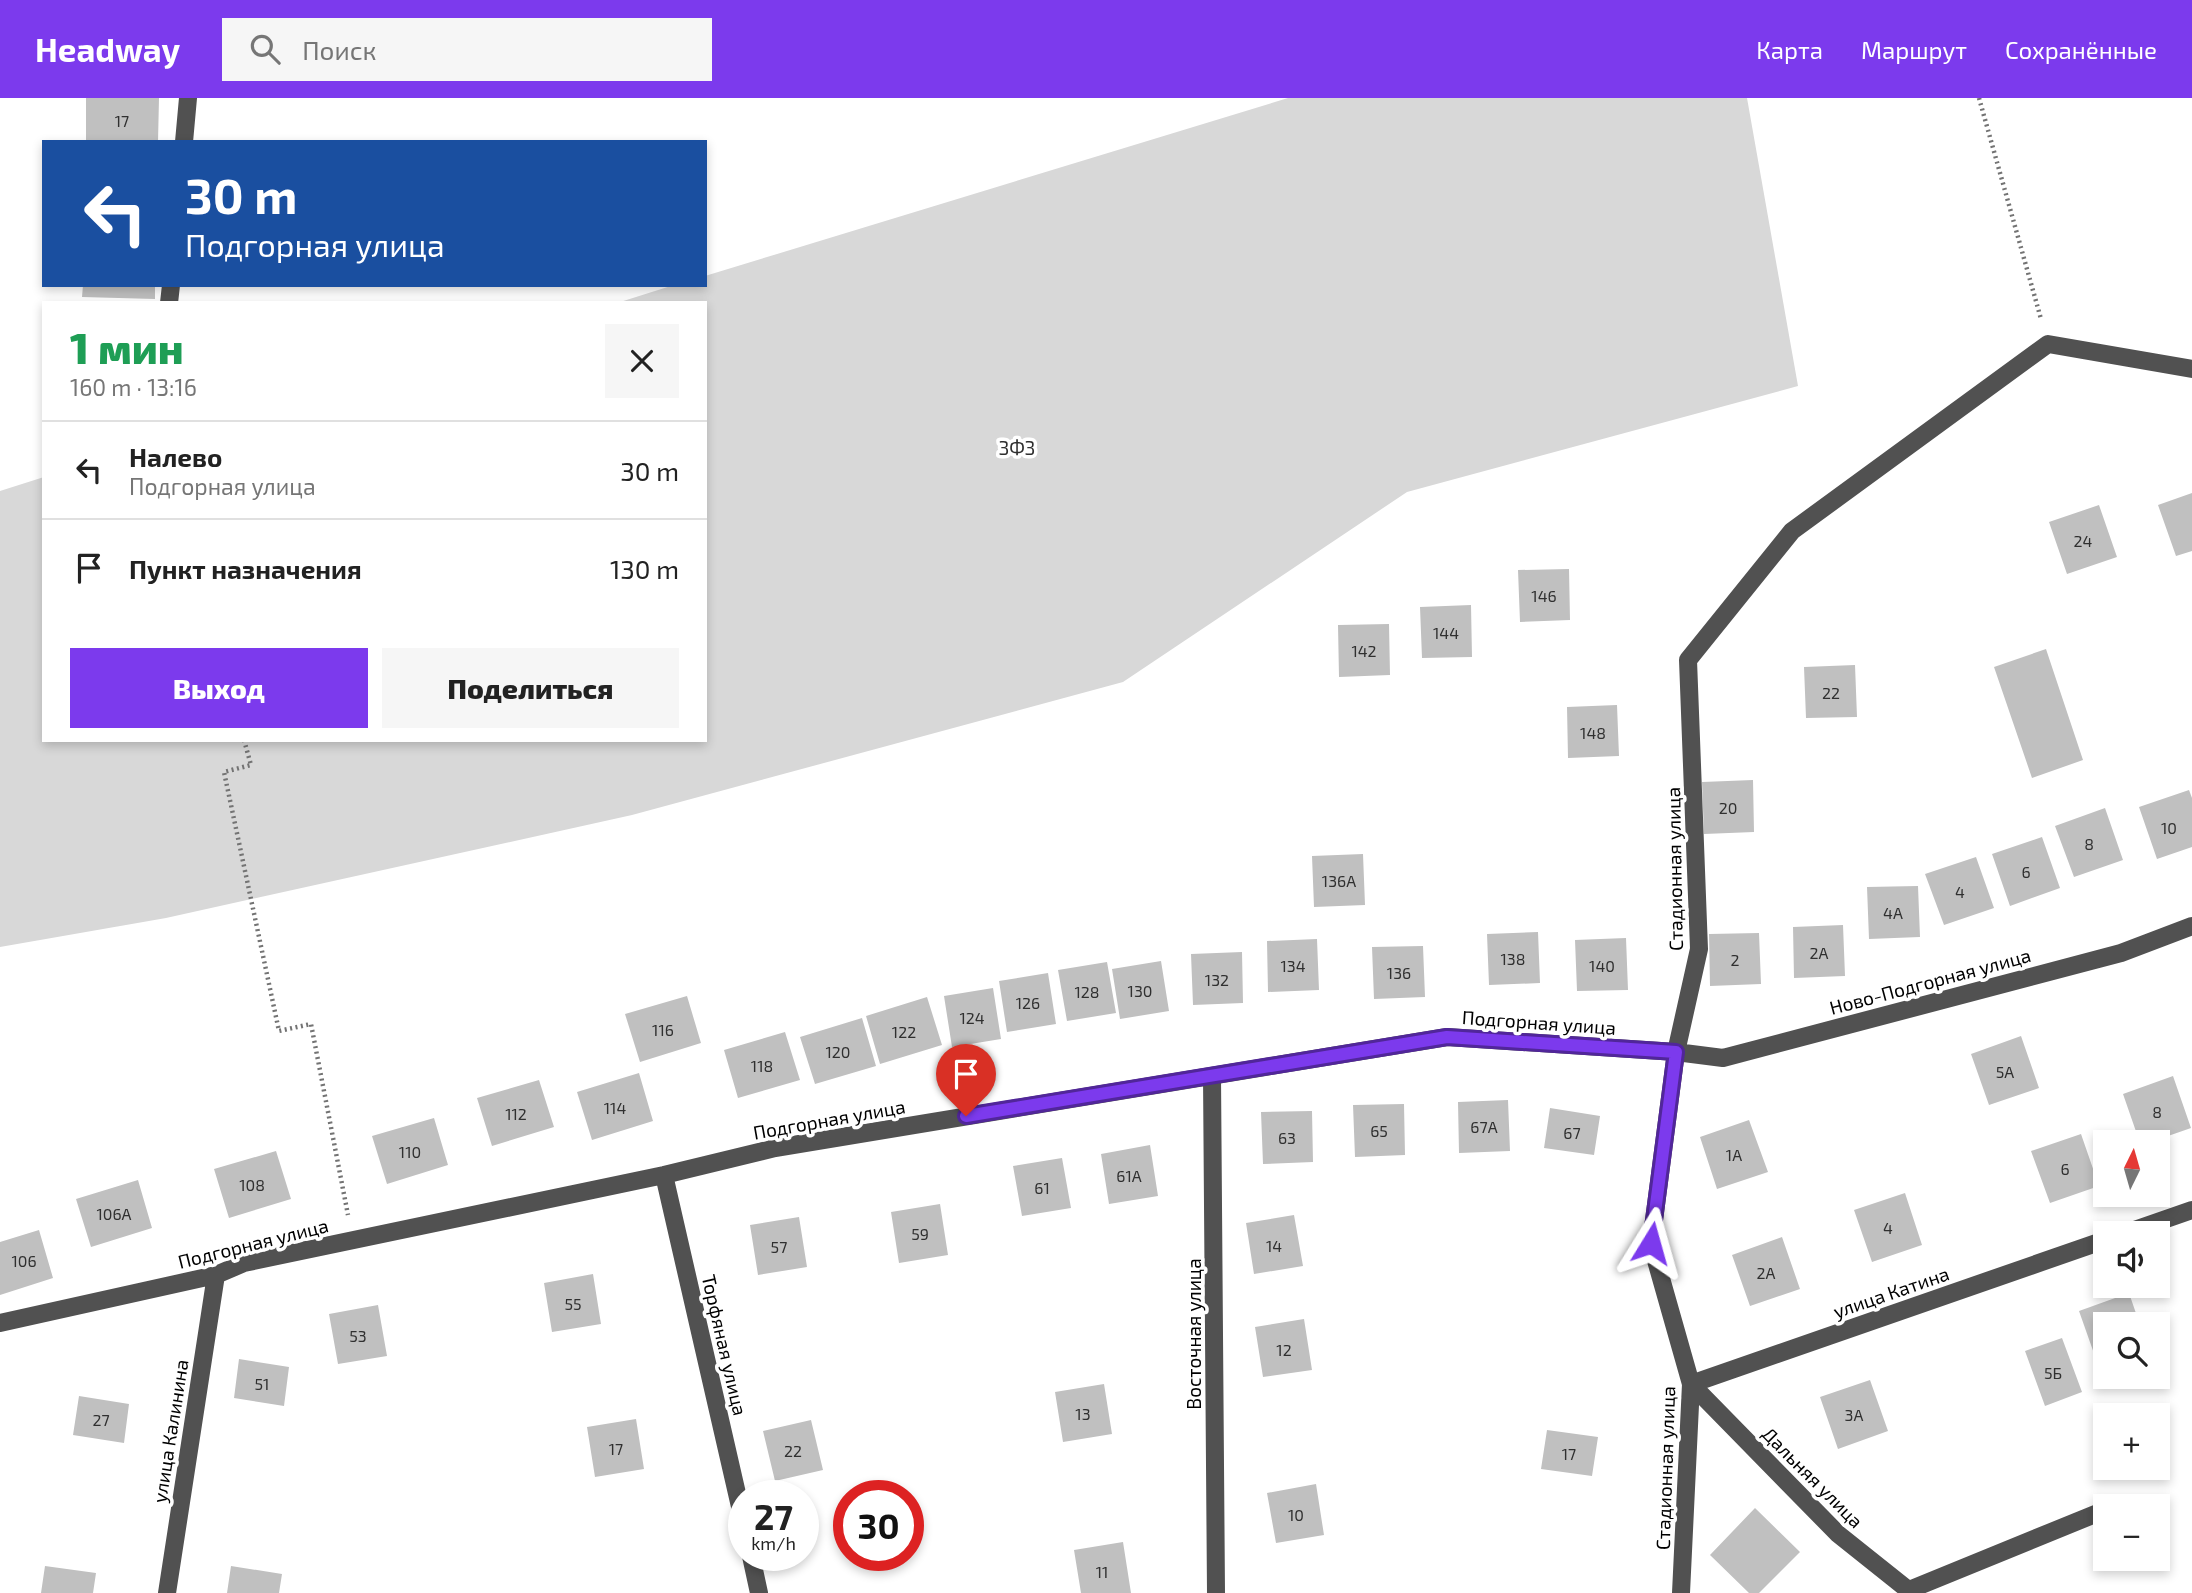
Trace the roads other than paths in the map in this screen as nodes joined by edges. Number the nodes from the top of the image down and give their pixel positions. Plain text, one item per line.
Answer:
1 (188, 98) edge
2 (184, 140) edge
3 (2192, 369) edge
4 (2192, 926) edge
5 (1676, 1052) junction
6 (1212, 1076) junction
7 (664, 1175) junction
8 (2192, 1210) edge
9 (2160, 1221) edge
10 (2093, 1244) edge
11 (216, 1275) junction
12 (0, 1323) edge
13 (1691, 1384) junction
14 (734, 1480) edge
15 (2093, 1515) edge
16 (754, 1571) edge
17 (1910, 1592) edge
18 (167, 1593) edge
19 (759, 1593) edge
20 (1216, 1593) edge
21 (1681, 1593) edge

1 - 2 street
3 - 5 street, Стадионная улица
4 - 5 street, Ново-Подгорная улица
5 - 6 street, Подгорная улица
5 - 13 street, Стадионная улица
6 - 7 street, Подгорная улица
6 - 20 street, Восточная улица
7 - 11 street, Подгорная улица
7 - 14 street, Торфяная улица
8 - 9 street
10 - 13 street, улица Катина
11 - 12 street, Подгорная улица
11 - 18 street, улица Калинина
13 - 17 street, Дальняя улица
13 - 21 street, Стадионная улица
15 - 17 street
16 - 19 street

